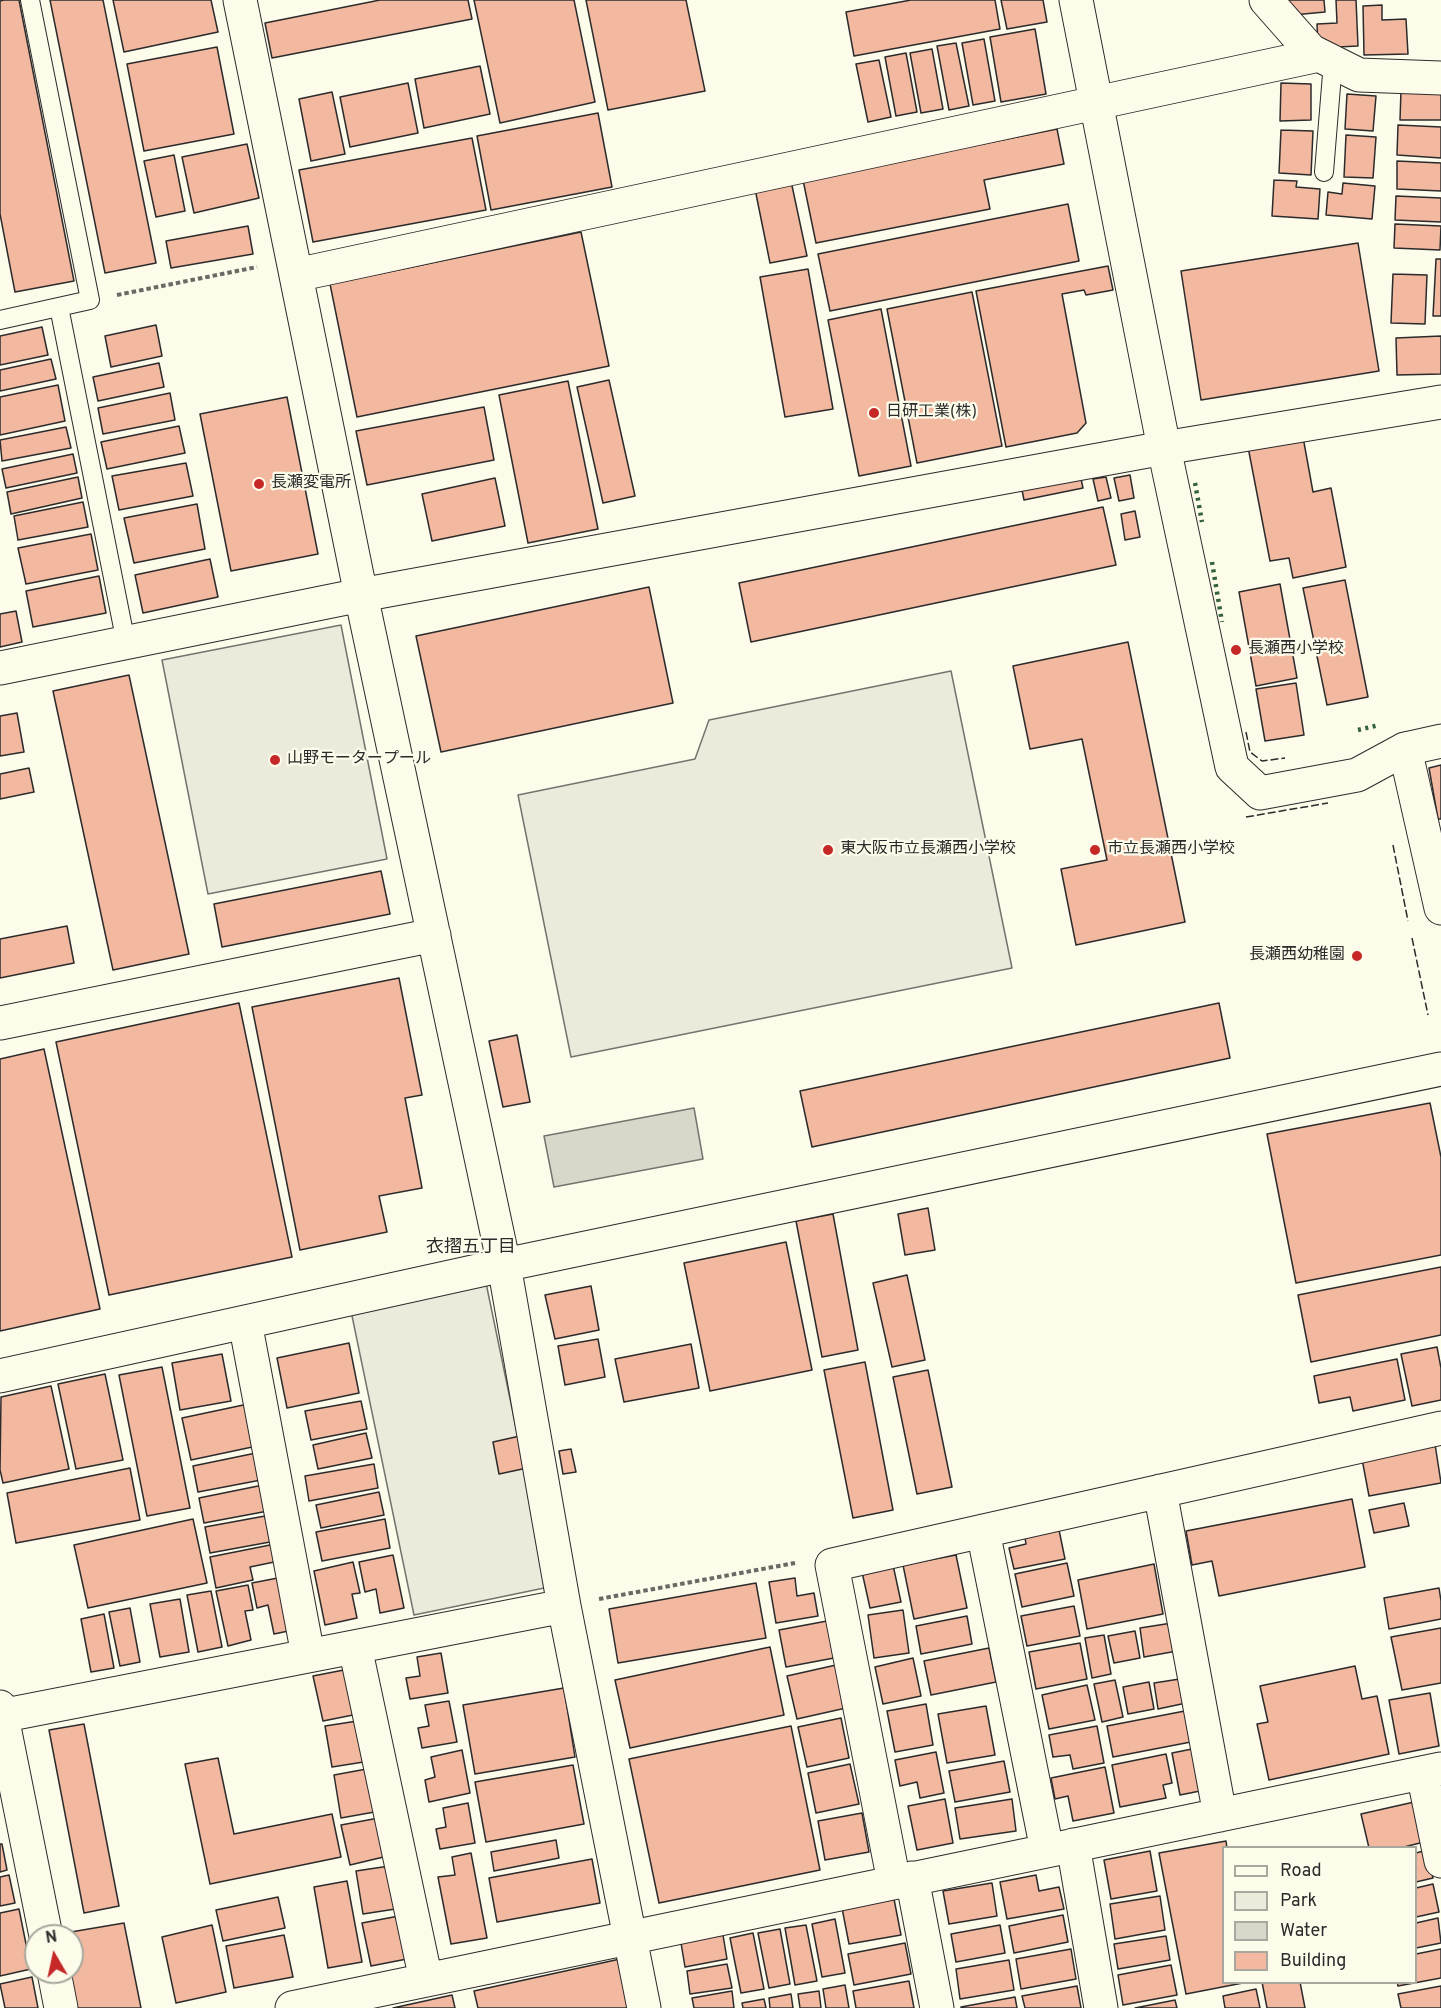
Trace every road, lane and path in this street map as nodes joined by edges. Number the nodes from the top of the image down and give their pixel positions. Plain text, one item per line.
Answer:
1 (30, 0) edge
2 (240, 0) edge
3 (1076, 0) edge
4 (1266, 0) edge
5 (1326, 59) junction
6 (1441, 78) edge
7 (1096, 104) junction
8 (1324, 172) dead end
9 (295, 268) junction
10 (90, 300) junction
11 (58, 308) junction
12 (0, 320) edge
13 (1441, 402) edge
14 (1164, 448) junction
15 (361, 595) junction
16 (126, 643) junction
17 (0, 668) edge
18 (1441, 741) edge
19 (1405, 749) junction
20 (1441, 908) edge
21 (434, 935) junction
22 (0, 1023) edge
23 (1441, 1069) edge
24 (504, 1264) junction
25 (245, 1322) junction
26 (0, 1376) edge
27 (1441, 1428) edge
28 (1160, 1491) junction
29 (983, 1531) junction
30 (832, 1565) junction
31 (564, 1606) junction
32 (356, 1647) junction
33 (308, 1655) junction
34 (1, 1713) edge
35 (1432, 1771) edge
36 (1220, 1815) junction
37 (1060, 1848) junction
38 (1441, 1861) edge
39 (903, 1880) junction
40 (44, 1924) edge
41 (629, 1937) junction
42 (426, 1980) junction
43 (56, 1984) edge
44 (310, 2006) edge
45 (61, 2008) edge
46 (644, 2008) edge
47 (937, 2008) edge
48 (1101, 2008) edge

1 - 10 lane
2 - 9 street
3 - 7 street
4 - 5 street
5 - 6 street
5 - 7 street
5 - 8 lane
7 - 9 street
7 - 14 street
9 - 10 path
9 - 15 street
10 - 11 lane
11 - 12 lane
11 - 16 lane
13 - 14 street
14 - 15 street
14 - 19 street
15 - 16 street
15 - 21 street
16 - 17 street
18 - 19 street
19 - 20 street
21 - 22 street
21 - 24 street
23 - 24 street
24 - 25 street
24 - 31 street
25 - 26 street
25 - 33 street
27 - 28 street
28 - 29 street
28 - 36 street
29 - 30 street
29 - 37 street
30 - 31 path
30 - 39 street
31 - 32 street
31 - 41 street
32 - 33 street
32 - 42 street
33 - 34 street
34 - 40 street
35 - 36 street
35 - 38 street
36 - 37 street
37 - 39 street
37 - 48 street
39 - 41 street
39 - 47 street
41 - 42 street
41 - 46 street
42 - 44 street
43 - 45 street

